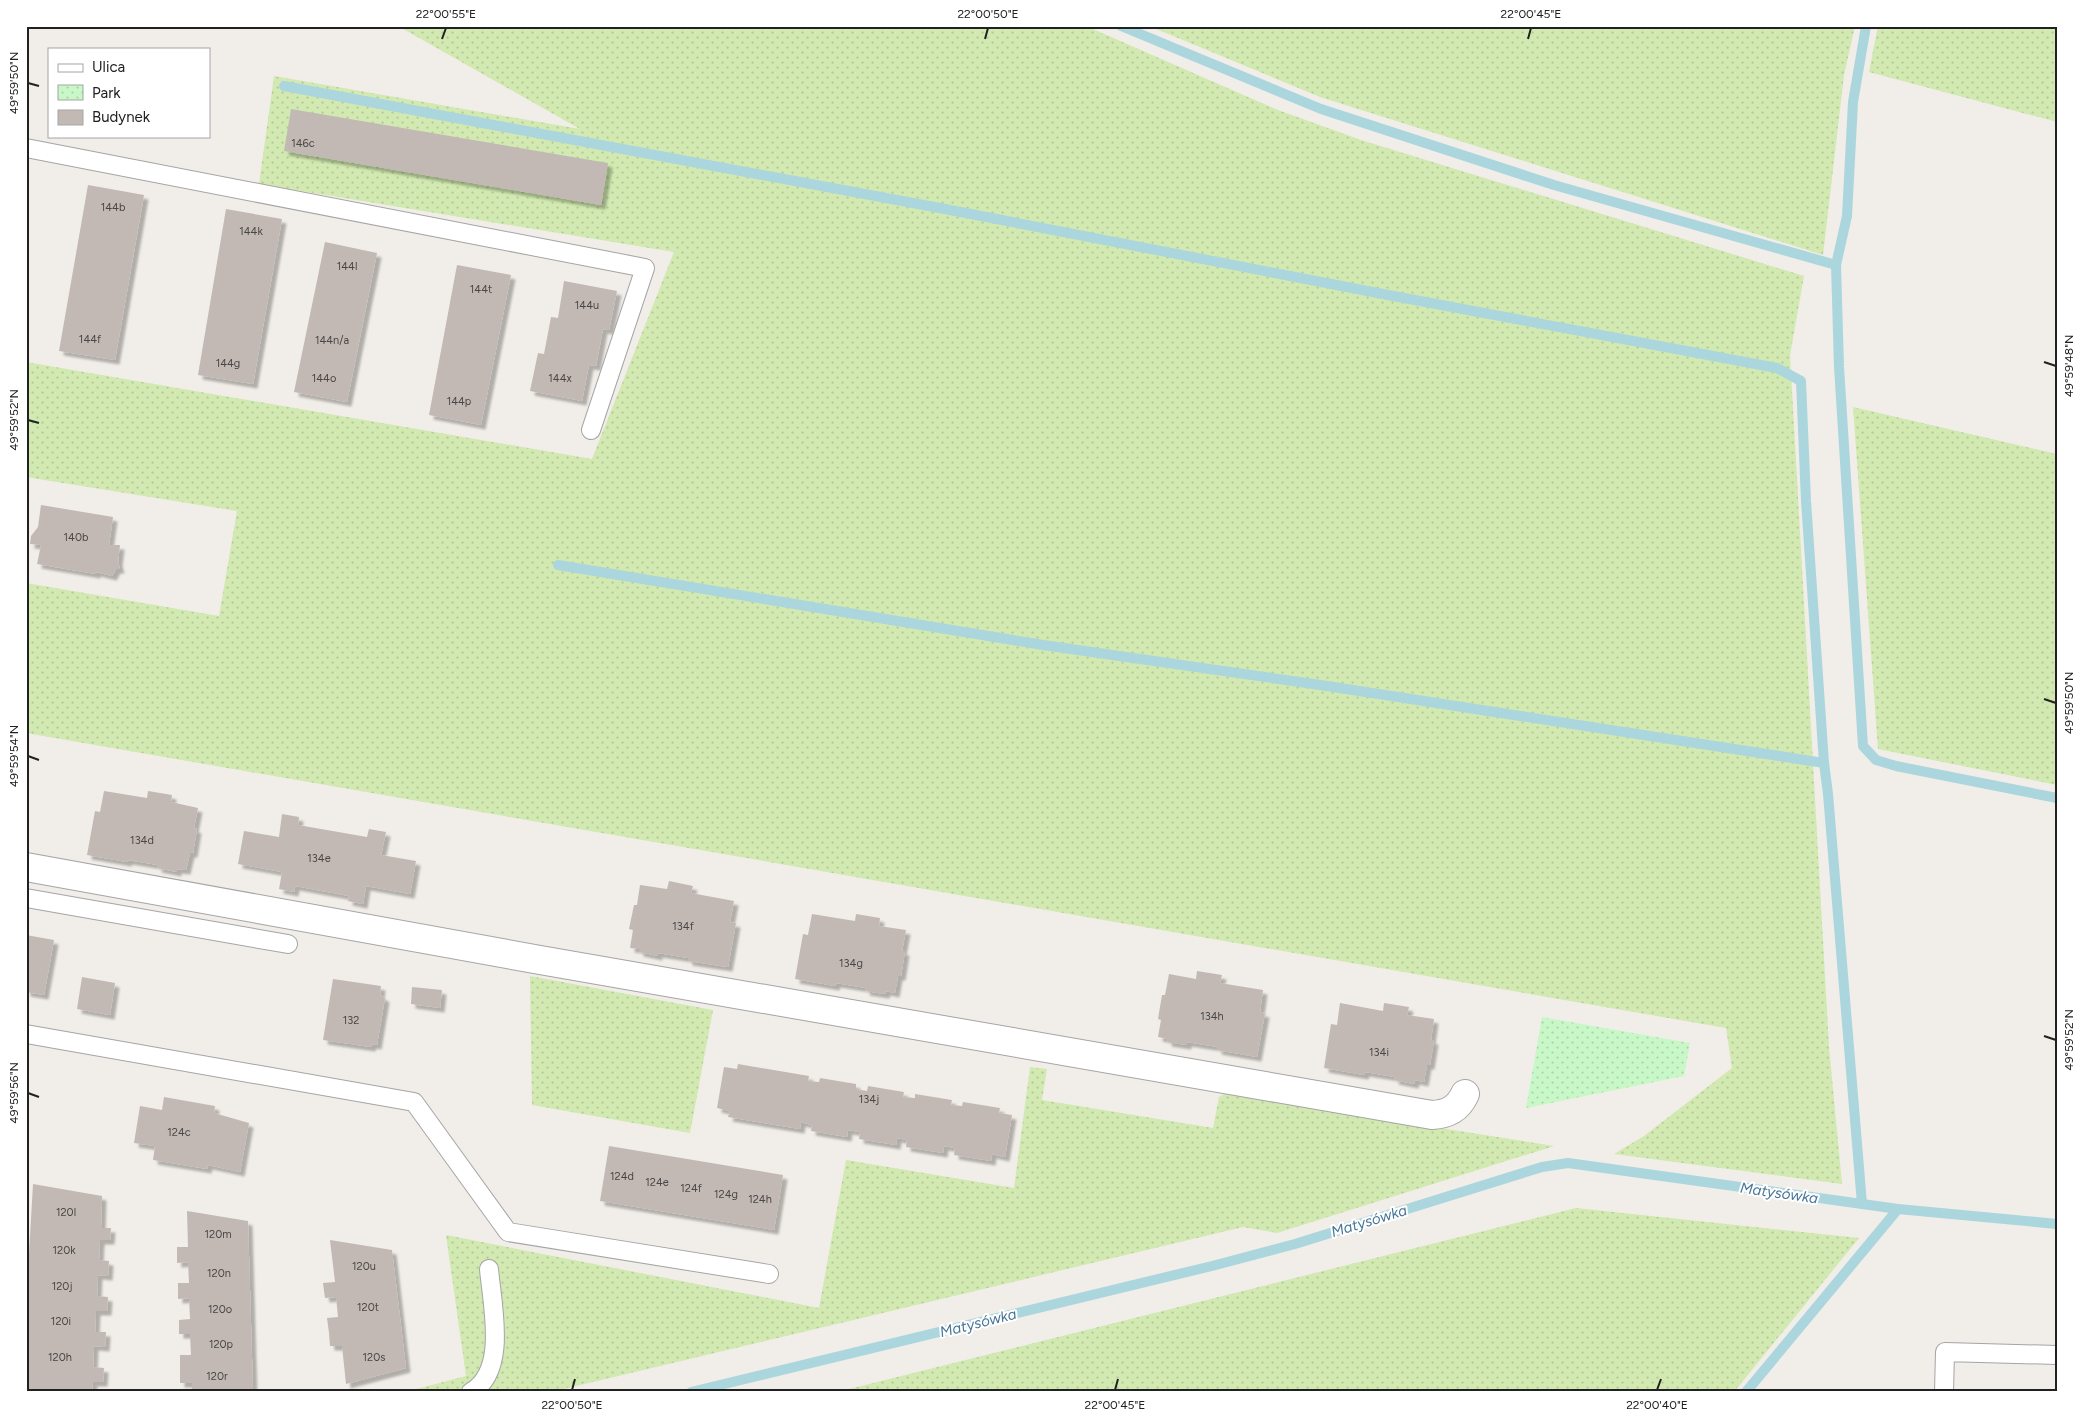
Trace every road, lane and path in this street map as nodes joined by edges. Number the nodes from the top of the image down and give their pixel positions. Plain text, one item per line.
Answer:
1 (26, 148) edge
2 (591, 430) dead end
3 (26, 867) edge
4 (26, 898) edge
5 (288, 944) dead end
6 (26, 1034) edge
7 (1465, 1094) dead end
8 (489, 1269) dead end
9 (769, 1274) dead end
10 (2057, 1354) edge
11 (471, 1392) edge
12 (1944, 1392) edge

1 - 2 lane
3 - 7 street
4 - 5 lane
6 - 9 lane
8 - 11 lane
10 - 12 lane

